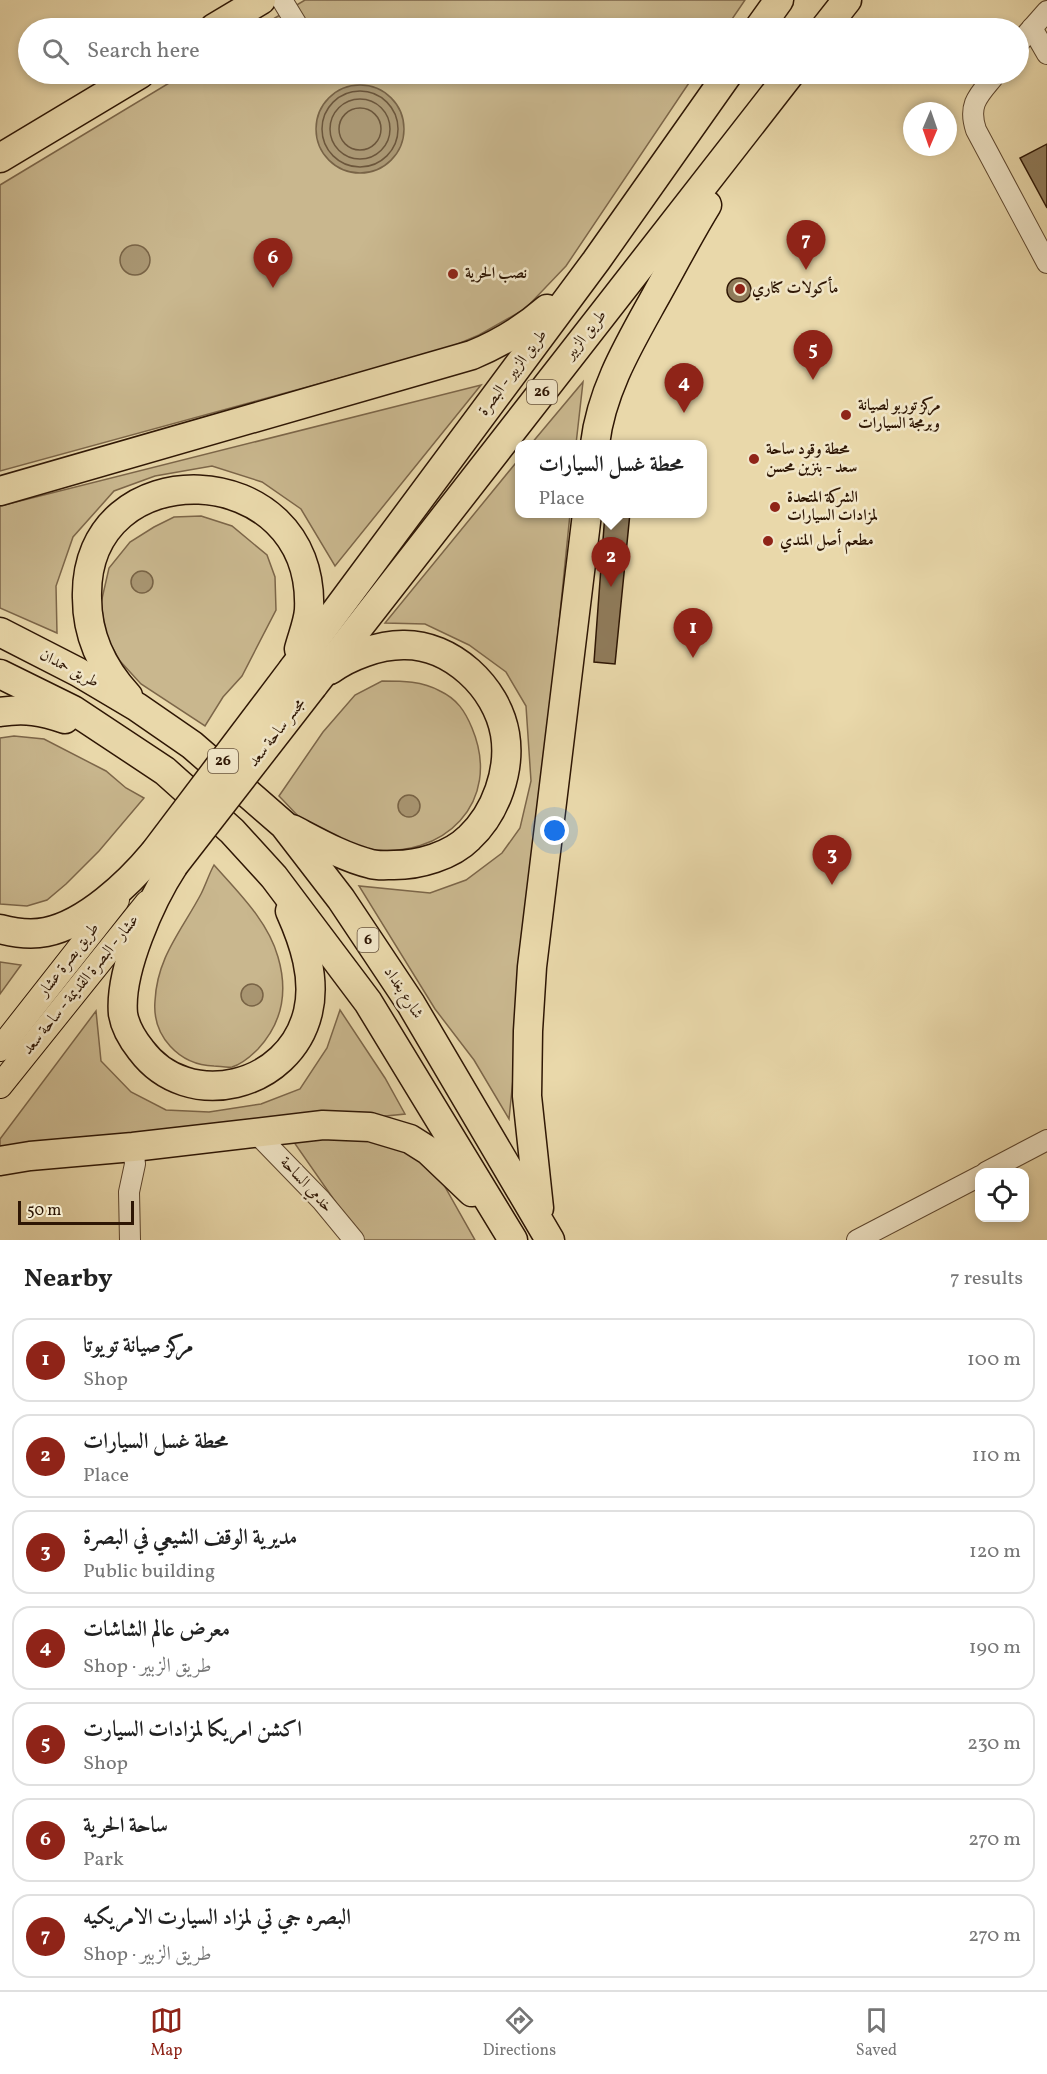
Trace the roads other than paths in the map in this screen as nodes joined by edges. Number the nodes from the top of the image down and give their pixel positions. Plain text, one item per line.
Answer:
1 (261, 0) edge
2 (282, 0) edge
3 (779, 0) edge
4 (847, 0) edge
5 (1047, 11) edge
6 (231, 18) edge
7 (293, 18) edge
8 (766, 18) edge
9 (833, 18) edge
10 (1032, 28) junction
11 (1029, 31) edge
12 (1047, 54) edge
13 (123, 84) edge
14 (721, 84) edge
15 (782, 84) edge
16 (988, 84) edge
17 (771, 98) junction
18 (0, 158) edge
19 (596, 261) junction
20 (1047, 262) edge
21 (596, 440) edge
22 (0, 491) edge
23 (586, 518) edge
24 (0, 632) edge
25 (0, 674) edge
26 (303, 677) junction
27 (137, 707) junction
28 (0, 712) edge
29 (118, 738) junction
30 (284, 825) junction
31 (157, 869) junction
32 (274, 877) junction
33 (0, 929) edge
34 (0, 1049) edge
35 (0, 1086) edge
36 (255, 1132) junction
37 (1047, 1140) edge
38 (133, 1147) junction
39 (0, 1161) edge
40 (995, 1168) edge
41 (975, 1179) edge
42 (545, 1231) edge
43 (512, 1236) edge
44 (130, 1240) edge
45 (354, 1240) edge
46 (857, 1240) edge

1 - 6 highway
2 - 7 street
3 - 8 highway
4 - 9 highway
5 - 10 street
10 - 11 street
10 - 12 street
13 - 18 highway
14 - 19 highway, طريق الزبير - البصرة / 26
15 - 17 highway, 26
16 - 20 street
17 - 21 highway
17 - 26 highway, طريق الزبير / 26
19 - 22 highway
19 - 26 highway, طريق الزبير - البصرة / 26
23 - 42 highway
24 - 27 highway, طريق حمدان / 6
25 - 29 highway, 6
26 - 27 highway
26 - 30 highway
26 - 31 highway, مجسر ساحة سعد / 26, bridge
27 - 30 highway, شارع بغداد / 6
28 - 29 highway
29 - 32 highway, شارع بغداد / 6
30 - 42 highway, شارع بغداد / 6
31 - 32 highway
31 - 33 highway
31 - 34 main road, طريق بصرة عشار
31 - 35 main road, عشار - البصرة القديمة - ساحة سعد
32 - 43 highway, شارع بغداد / 6
36 - 38 highway
36 - 43 highway
36 - 45 street, خدمي الساحة
37 - 40 street
38 - 39 highway
38 - 44 street
41 - 46 street

